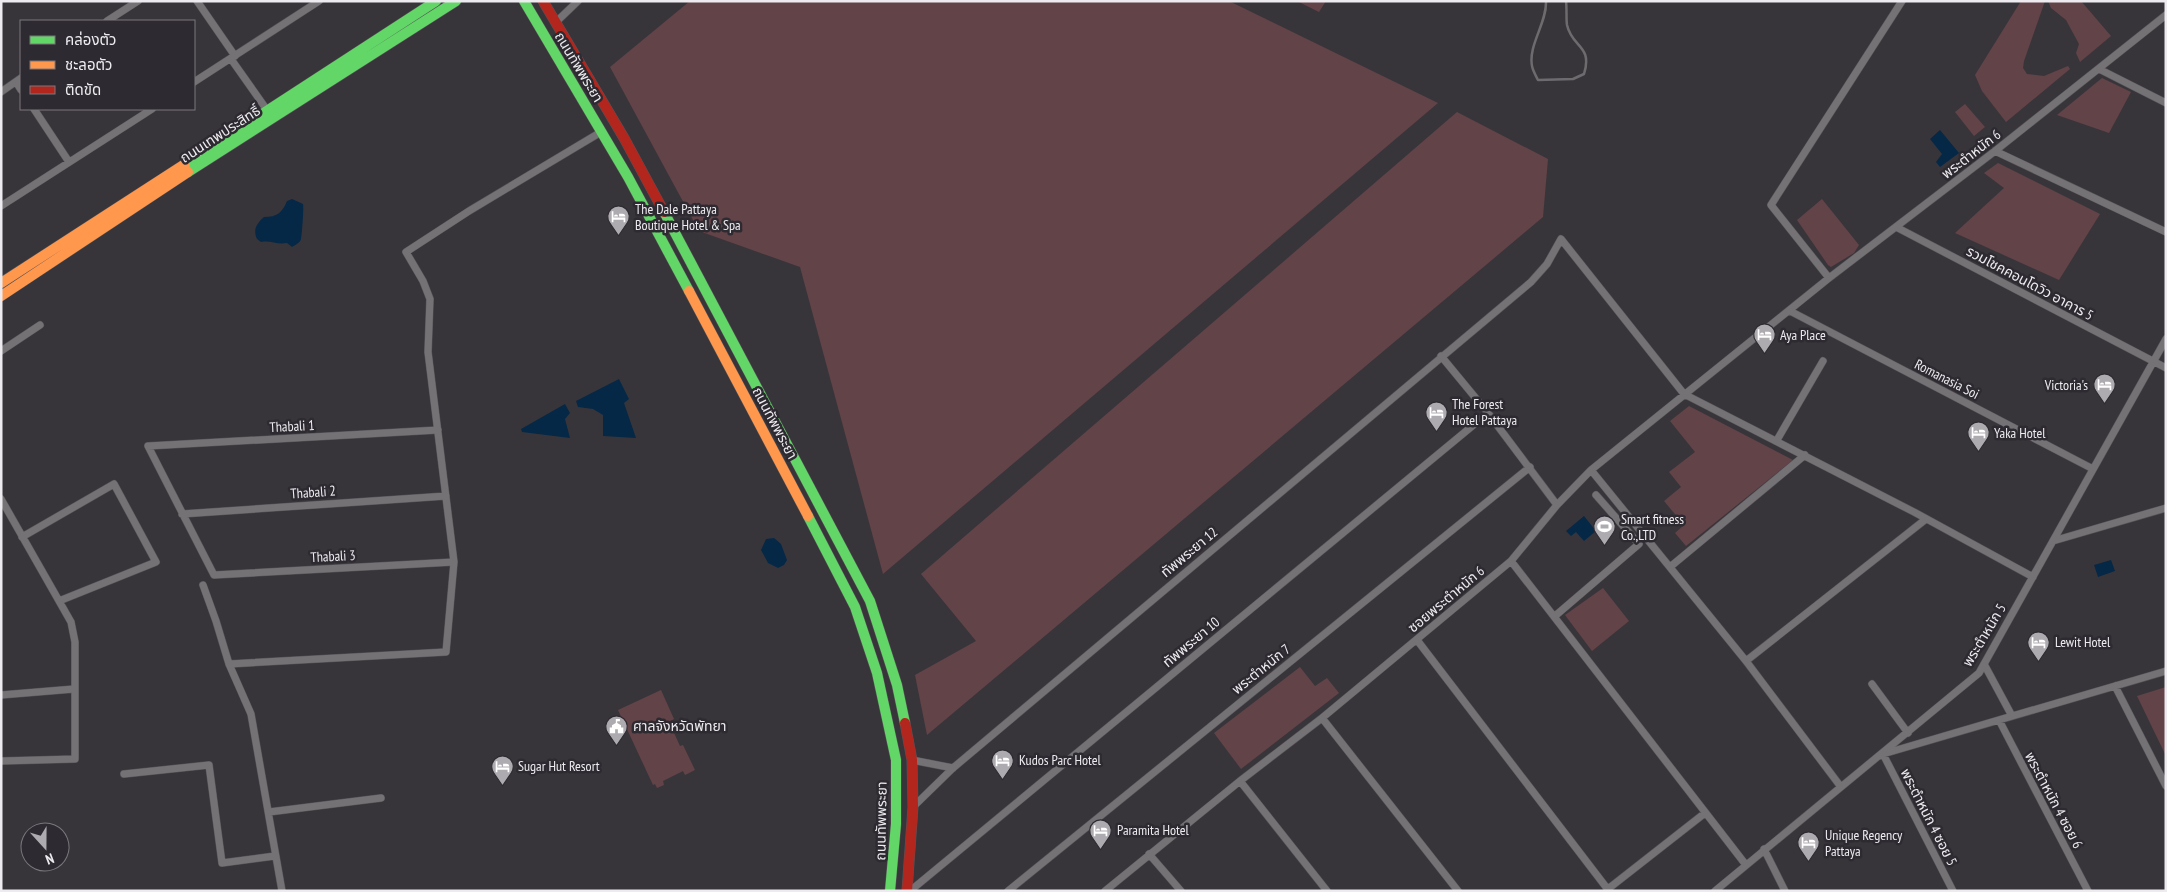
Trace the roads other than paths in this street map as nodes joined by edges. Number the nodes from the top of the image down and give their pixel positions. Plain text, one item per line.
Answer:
1 (138, 1) edge
2 (197, 1) edge
3 (319, 1) edge
4 (436, 1) edge
5 (456, 1) edge
6 (524, 1) edge
7 (543, 1) edge
8 (578, 1) edge
9 (1902, 1) edge
10 (2166, 15) edge
11 (110, 20) edge
12 (555, 23) junction
13 (233, 57) junction
14 (2099, 69) junction
15 (19, 80) edge
16 (195, 81) edge
17 (1, 92) edge
18 (2166, 103) edge
19 (35, 110) edge
20 (150, 110) edge
21 (267, 110) junction
22 (601, 132) junction
23 (1995, 151) junction
24 (69, 162) junction
25 (1, 206) edge
26 (1896, 227) junction
27 (2166, 232) edge
28 (1829, 278) junction
29 (1, 283) edge
30 (1, 296) edge
31 (1790, 311) junction
32 (40, 325) dead end
33 (2166, 338) edge
34 (1, 351) edge
35 (1441, 356) junction
36 (1823, 361) dead end
37 (2153, 362) junction
38 (2166, 368) edge
39 (1684, 394) junction
40 (1488, 413) junction
41 (438, 430) junction
42 (1777, 440) junction
43 (1805, 455) junction
44 (796, 459) junction
45 (783, 467) junction
46 (1530, 467) junction
47 (2093, 469) junction
48 (1591, 470) junction
49 (1596, 495) dead end
50 (446, 496) junction
51 (1, 500) edge
52 (1557, 505) junction
53 (2166, 508) edge
54 (182, 514) junction
55 (1926, 519) junction
56 (22, 537) junction
57 (2053, 541) junction
58 (1511, 561) junction
59 (454, 562) junction
60 (1670, 567) junction
61 (2033, 577) junction
62 (202, 585) dead end
63 (59, 601) junction
64 (1555, 616) junction
65 (1417, 640) junction
66 (1746, 661) junction
67 (229, 664) junction
68 (1984, 664) junction
69 (892, 668) junction
70 (2166, 670) edge
71 (877, 673) junction
72 (1872, 684) dead end
73 (897, 685) junction
74 (2115, 686) junction
75 (74, 689) junction
76 (880, 690) junction
77 (1, 695) edge
78 (2012, 716) junction
79 (1322, 718) junction
80 (1999, 720) junction
81 (1908, 733) junction
82 (1883, 754) junction
83 (912, 760) junction
84 (1, 761) edge
85 (953, 768) junction
86 (124, 774) dead end
87 (1240, 781) junction
88 (2166, 786) edge
89 (1841, 787) junction
90 (381, 798) dead end
91 (913, 807) junction
92 (269, 812) junction
93 (1705, 813) junction
94 (1764, 849) junction
95 (1150, 854) junction
96 (275, 856) junction
97 (1746, 864) junction
98 (893, 870) junction
99 (910, 871) junction
100 (1608, 890) edge
101 (282, 891) edge
102 (890, 891) edge
103 (909, 891) edge
104 (1008, 891) edge
105 (1105, 891) edge
106 (1181, 891) edge
107 (1327, 891) edge
108 (1458, 891) edge
109 (1715, 891) edge
110 (1786, 891) edge
111 (1953, 891) edge
112 (2088, 891) edge

1 - 11 street
2 - 13 street
3 - 13 street
4 - 21 main road, ถนนเทพประสิทธิ์
5 - 30 main road, ถนนเทพประสิทธิ์
6 - 22 main road, ถนนทัพพระยา
7 - 12 main road, ถนนทัพพระยา
8 - 12 street
9 - 28 street
10 - 14 street, พระตำหนัก 6
12 - 44 main road, ถนนทัพพระยา
13 - 16 street
13 - 21 street
14 - 18 street
14 - 23 street, พระตำหนัก 6
15 - 17 street
19 - 24 street
20 - 24 street
21 - 29 main road, ถนนเทพประสิทธิ์
22 - 41 street
22 - 45 main road, ถนนทัพพระยา
23 - 26 street, พระตำหนัก 6
23 - 27 street
24 - 25 street
26 - 28 street, พระตำหนัก 6
26 - 37 street, รวมโชคคอนโดวิว อาคาร 5
28 - 31 street, พระตำหนัก 6
31 - 39 street, ซอยพระตำหนัก 6
31 - 47 street, Romanasia Soi
32 - 34 street
33 - 37 street, พระตำหนัก 5
35 - 39 street, ทัพพระยา 12
35 - 40 street
35 - 85 street, ทัพพระยา 12
36 - 42 street
37 - 38 street, รวมโชคคอนโดวิว อาคาร 5
37 - 47 street, พระตำหนัก 5
39 - 42 street
39 - 48 street, ซอยพระตำหนัก 6
40 - 46 street
40 - 103 street, ทัพพระยา 10
41 - 50 street
41 - 54 street, Thabali 1
42 - 43 street
43 - 55 street
43 - 60 street
44 - 45 main road
44 - 69 main road, ถนนทัพพระยา
45 - 71 main road, ถนนทัพพระยา
46 - 52 street
46 - 104 street, พระตำหนัก 7
47 - 57 street, พระตำหนัก 5
48 - 52 street, ซอยพระตำหนัก 6
48 - 60 street
49 - 64 street
50 - 54 street, Thabali 2
50 - 59 street
51 - 56 street
52 - 58 street, ซอยพระตำหนัก 6
53 - 57 street
54 - 59 street, Thabali 3
55 - 61 street
55 - 66 street
56 - 63 street
56 - 63 street
57 - 61 street, พระตำหนัก 5
58 - 64 street
58 - 65 street, ซอยพระตำหนัก 6
59 - 67 street
60 - 66 street
61 - 68 street, พระตำหนัก 5
62 - 67 street
63 - 75 street
64 - 93 street
65 - 79 street, ซอยพระตำหนัก 6
65 - 100 street
66 - 89 street
67 - 92 street
68 - 78 street
68 - 81 street, พระตำหนัก 5
69 - 71 main road
69 - 73 main road, ถนนทัพพระยา
70 - 74 street
71 - 76 main road, ถนนทัพพระยา
72 - 81 street
73 - 76 main road
73 - 83 main road, ถนนทัพพระยา
74 - 78 street
74 - 88 street
75 - 77 street
75 - 84 street
76 - 98 main road, ถนนทัพพระยา
78 - 80 street
79 - 87 street, ซอยพระตำหนัก 6
79 - 108 street
80 - 82 street
80 - 112 street, พระตำหนัก 4 ซอย 6
81 - 82 street, พระตำหนัก 5
82 - 89 street, พระตำหนัก 5
82 - 111 street, พระตำหนัก 4 ซอย 5
83 - 85 street
83 - 91 main road, ถนนทัพพระยา
85 - 91 street, ทัพพระยา 12
86 - 96 street
87 - 95 street, ซอยพระตำหนัก 6
87 - 107 street
89 - 94 street, พระตำหนัก 5
90 - 92 street
91 - 99 main road, ถนนทัพพระยา
92 - 96 street
93 - 97 street
93 - 100 street
94 - 97 street, พระตำหนัก 5
94 - 110 street
95 - 105 street, ซอยพระตำหนัก 6
95 - 106 street
96 - 101 street
97 - 109 street, พระตำหนัก 5
98 - 99 main road
98 - 102 main road, ถนนทัพพระยา
99 - 103 main road, ถนนทัพพระยา

